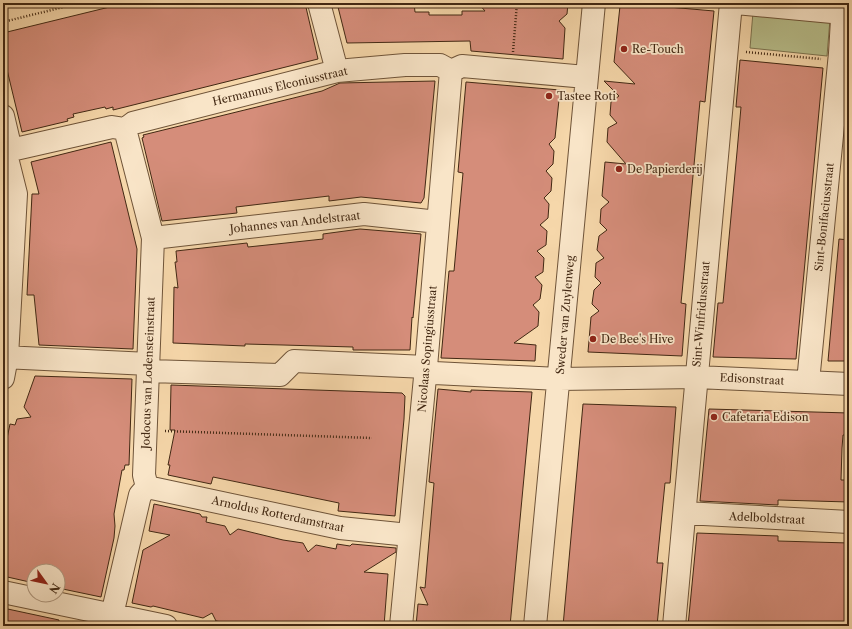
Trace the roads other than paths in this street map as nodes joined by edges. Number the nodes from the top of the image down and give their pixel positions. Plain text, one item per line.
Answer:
1 (319, 3) edge
2 (594, 3) edge
3 (731, 3) edge
4 (736, 3) edge
5 (843, 8) edge
6 (843, 56) edge
7 (337, 71) junction
8 (451, 71) junction
9 (586, 77) junction
10 (3, 116) edge
11 (125, 129) junction
12 (7, 153) edge
13 (438, 222) junction
14 (153, 238) junction
15 (4, 364) edge
16 (149, 367) junction
17 (426, 367) junction
18 (696, 377) junction
19 (559, 379) junction
20 (808, 382) junction
21 (849, 384) edge
22 (147, 487) junction
23 (685, 513) junction
24 (849, 522) edge
25 (409, 535) junction
26 (3, 592) edge
27 (112, 615) junction
28 (166, 626) edge
29 (401, 626) edge
30 (535, 626) edge
31 (674, 626) edge

1 - 7 street
2 - 9 street, Sweder van Zuylenweg
3 - 18 street, Sint-Winfridusstraat
4 - 5 street
5 - 6 street, Sint-Bonifaciusstraat
6 - 20 street, Sint-Bonifaciusstraat
7 - 8 street, Hermannus Elconiusstraat
7 - 11 street, Hermannus Elconiusstraat
8 - 9 street
8 - 13 street, Nicolaas Sopingiusstraat
9 - 19 street, Sweder van Zuylenweg
10 - 12 street
11 - 12 street, Hermannus Elconiusstraat
11 - 14 street, Jodocus van Lodensteinstraat
12 - 15 street
13 - 14 street, Johannes van Andelstraat
13 - 17 street, Nicolaas Sopingiusstraat
14 - 16 street, Jodocus van Lodensteinstraat
15 - 16 street, Edisonstraat
16 - 17 street, Edisonstraat
16 - 22 street, Jodocus van Lodensteinstraat
17 - 19 street, Edisonstraat
17 - 25 street, Nicolaas Sopingiusstraat
18 - 19 street, Edisonstraat
18 - 20 street, Edisonstraat
18 - 23 street, Sint-Winfridusstraat
19 - 30 street, Sweder van Zuylenweg
20 - 21 street, Edisonstraat
22 - 25 street, Arnoldus Rotterdamstraat
22 - 27 street
23 - 24 street, Adelboldstraat
23 - 31 street, Sint-Winfridusstraat
25 - 29 street, Nicolaas Sopingiusstraat
26 - 27 street
27 - 28 street

